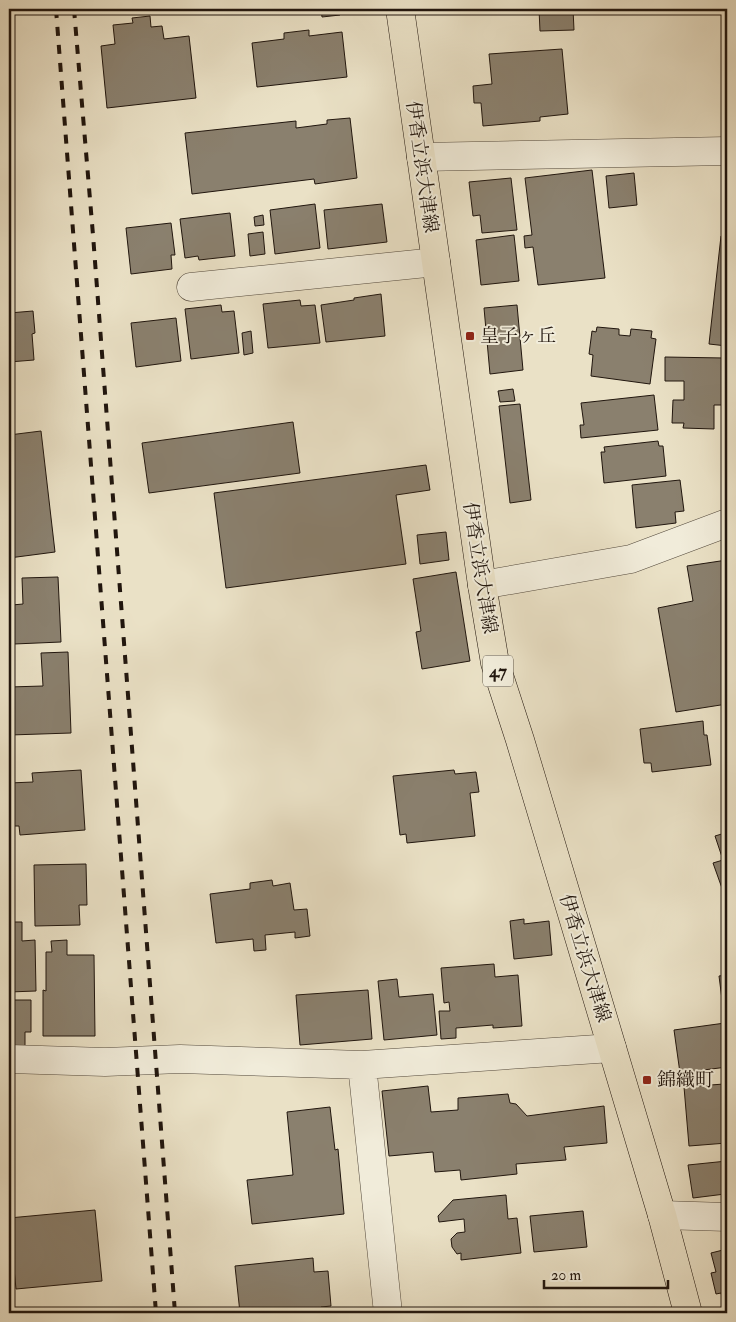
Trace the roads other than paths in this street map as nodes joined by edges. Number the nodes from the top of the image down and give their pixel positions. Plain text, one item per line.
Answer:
1 (400, 9) edge
2 (727, 151) edge
3 (421, 157) junction
4 (436, 262) junction
5 (192, 287) dead end
6 (727, 523) edge
7 (482, 585) junction
8 (612, 1048) junction
9 (9, 1059) edge
10 (362, 1065) junction
11 (662, 1215) junction
12 (727, 1217) edge
13 (388, 1313) edge
14 (688, 1313) edge

1 - 3 main road, 伊香立浜大津線 / 47
2 - 3 street
3 - 4 main road, 伊香立浜大津線 / 47
4 - 5 street
4 - 7 main road, 伊香立浜大津線 / 47
6 - 7 street
7 - 8 main road, 伊香立浜大津線 / 47
8 - 10 street
8 - 11 main road, 伊香立浜大津線 / 47
9 - 10 street
10 - 13 street
11 - 12 street
11 - 14 main road, 伊香立浜大津線 / 47

